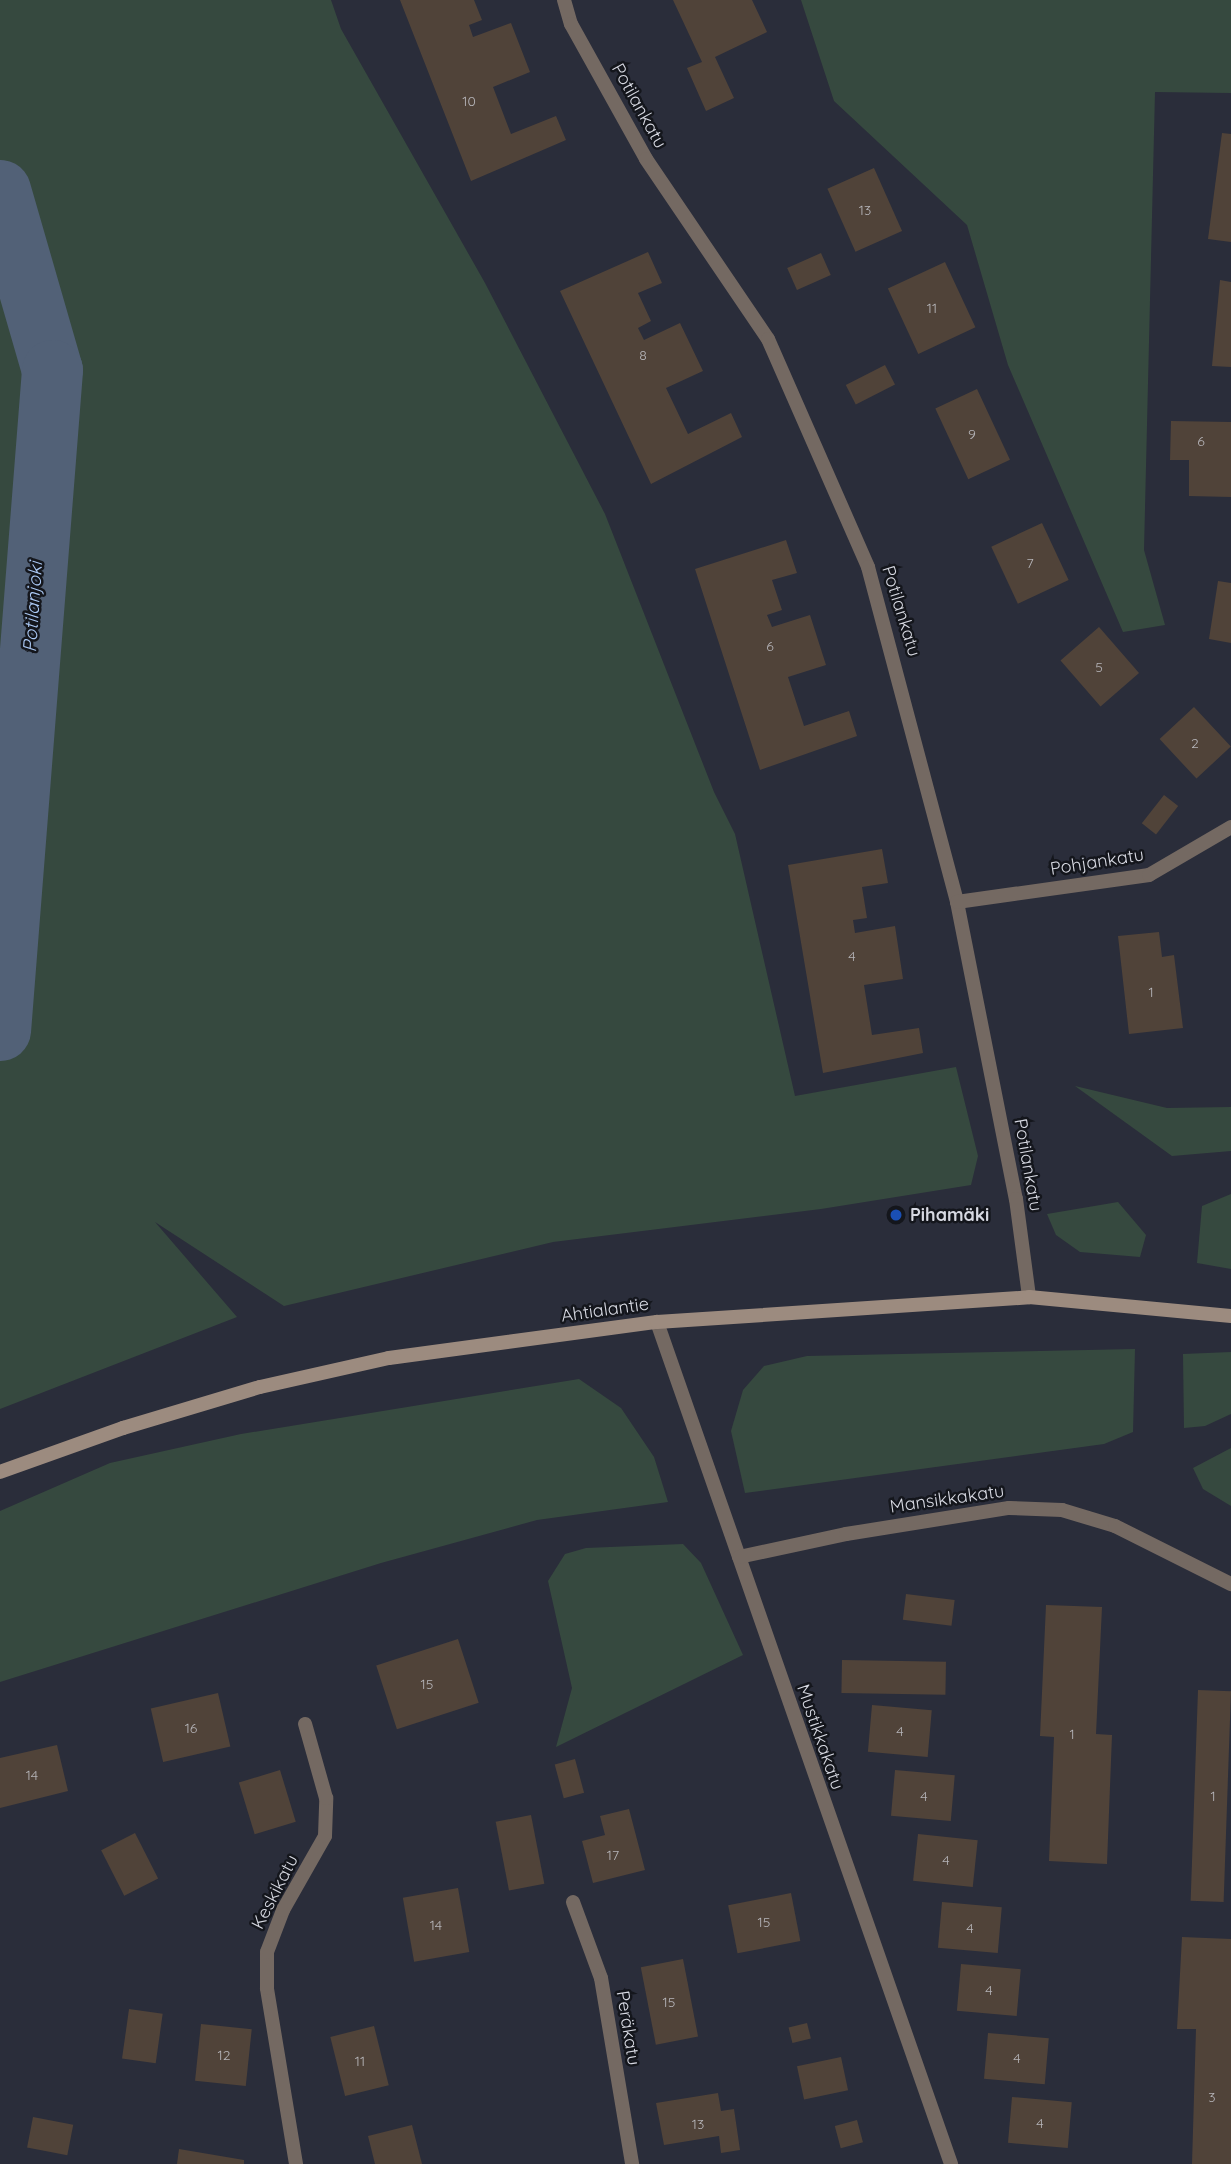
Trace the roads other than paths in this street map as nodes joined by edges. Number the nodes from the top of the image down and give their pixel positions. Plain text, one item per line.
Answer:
1 (564, 0) edge
2 (1231, 827) edge
3 (957, 902) junction
4 (1030, 1297) junction
5 (1231, 1317) edge
6 (657, 1322) junction
7 (0, 1472) edge
8 (739, 1557) junction
9 (1231, 1584) edge
10 (305, 1724) dead end
11 (573, 1902) dead end
12 (296, 2164) edge
13 (632, 2164) edge
14 (951, 2164) edge

1 - 3 street, Potilankatu
2 - 3 street, Pohjankatu
3 - 4 street, Potilankatu
4 - 5 main road, Ahtialantie
4 - 6 main road, Ahtialantie
6 - 7 main road, Ahtialantie
6 - 8 street, Mustikkakatu
8 - 9 street, Mansikkakatu
8 - 14 street, Mustikkakatu
10 - 12 street, Keskikatu
11 - 13 street, Peräkatu

